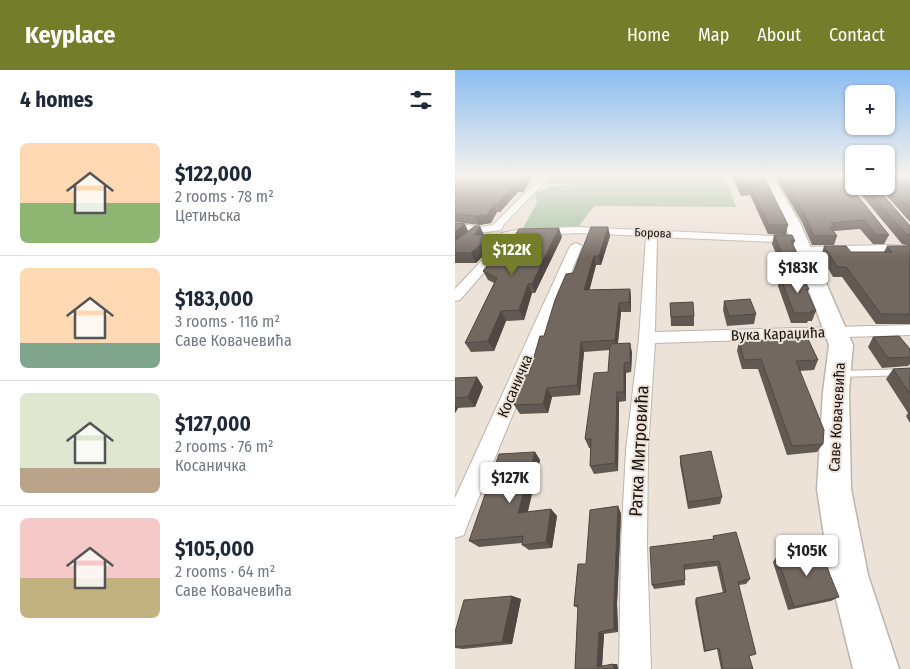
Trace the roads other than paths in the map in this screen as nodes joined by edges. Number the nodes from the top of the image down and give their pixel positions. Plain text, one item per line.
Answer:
1 (519, 203) edge
2 (781, 203) edge
3 (455, 226) edge
4 (501, 232) junction
5 (652, 233) junction
6 (576, 246) dead end
7 (802, 246) junction
8 (910, 250) edge
9 (455, 297) edge
10 (910, 330) edge
11 (837, 332) junction
12 (647, 338) junction
13 (910, 372) edge
14 (839, 374) junction
15 (455, 526) edge
16 (635, 669) edge
17 (876, 669) edge

1 - 4 street
2 - 7 street, Саве Ковачевића
3 - 4 street, Борова
4 - 5 street, Борова
4 - 9 street
5 - 7 street, Борова
5 - 12 street, Ратка Митровића
6 - 15 street, Косаничка
7 - 8 street, Борова
7 - 11 street, Саве Ковачевића
10 - 11 street, Вука Караџића
11 - 12 street, Вука Караџића
11 - 14 street, Саве Ковачевића
12 - 16 street, Ратка Митровића
13 - 14 lane
14 - 17 street, Саве Ковачевића

